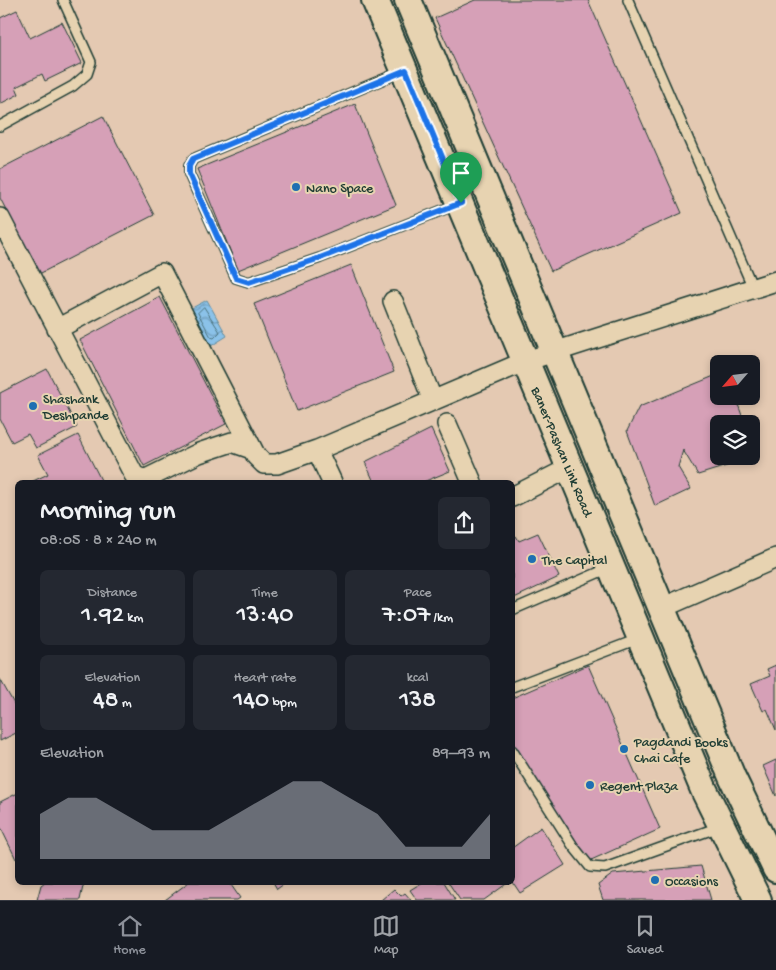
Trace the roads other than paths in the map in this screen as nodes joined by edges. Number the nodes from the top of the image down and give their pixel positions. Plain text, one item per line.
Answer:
1 (63, 0) edge
2 (375, 0) edge
3 (408, 0) edge
4 (628, 0) edge
5 (406, 70) junction
6 (0, 126) edge
7 (461, 203) junction
8 (0, 218) edge
9 (776, 281) edge
10 (753, 288) junction
11 (392, 301) dead end
12 (58, 329) junction
13 (555, 352) junction
14 (526, 361) junction
15 (433, 400) junction
16 (447, 424) dead end
17 (252, 449) junction
18 (317, 450) junction
19 (571, 467) junction
20 (331, 480) edge
21 (471, 480) edge
22 (515, 495) edge
23 (776, 558) edge
24 (612, 566) junction
25 (662, 608) junction
26 (515, 609) edge
27 (641, 637) junction
28 (515, 686) edge
29 (515, 755) edge
30 (722, 826) junction
31 (764, 866) edge
32 (758, 900) edge

1 - 6 lane
2 - 5 street, Baner-Pashan Link Road
3 - 13 street, Baner-Pashan Link Road
4 - 10 lane
5 - 7 street, Baner-Pashan Link Road
5 - 7 lane
7 - 14 street, Baner-Pashan Link Road
8 - 12 street
9 - 10 street
10 - 13 street
11 - 15 street
12 - 17 street
12 - 17 street
13 - 14 street
13 - 25 street, Baner-Pashan Link Road
14 - 15 street
14 - 19 street, Baner-Pashan Link Road
15 - 18 street
16 - 21 street
17 - 18 street
18 - 20 street
19 - 22 street
19 - 24 street, Baner-Pashan Link Road
23 - 25 street
24 - 26 lane
24 - 27 street, Baner-Pashan Link Road
25 - 31 street, Baner-Pashan Link Road
27 - 28 lane
27 - 30 street, Baner-Pashan Link Road
29 - 30 lane
30 - 31 street, Baner-Pashan Link Road
31 - 32 street, Baner-Pashan Link Road

